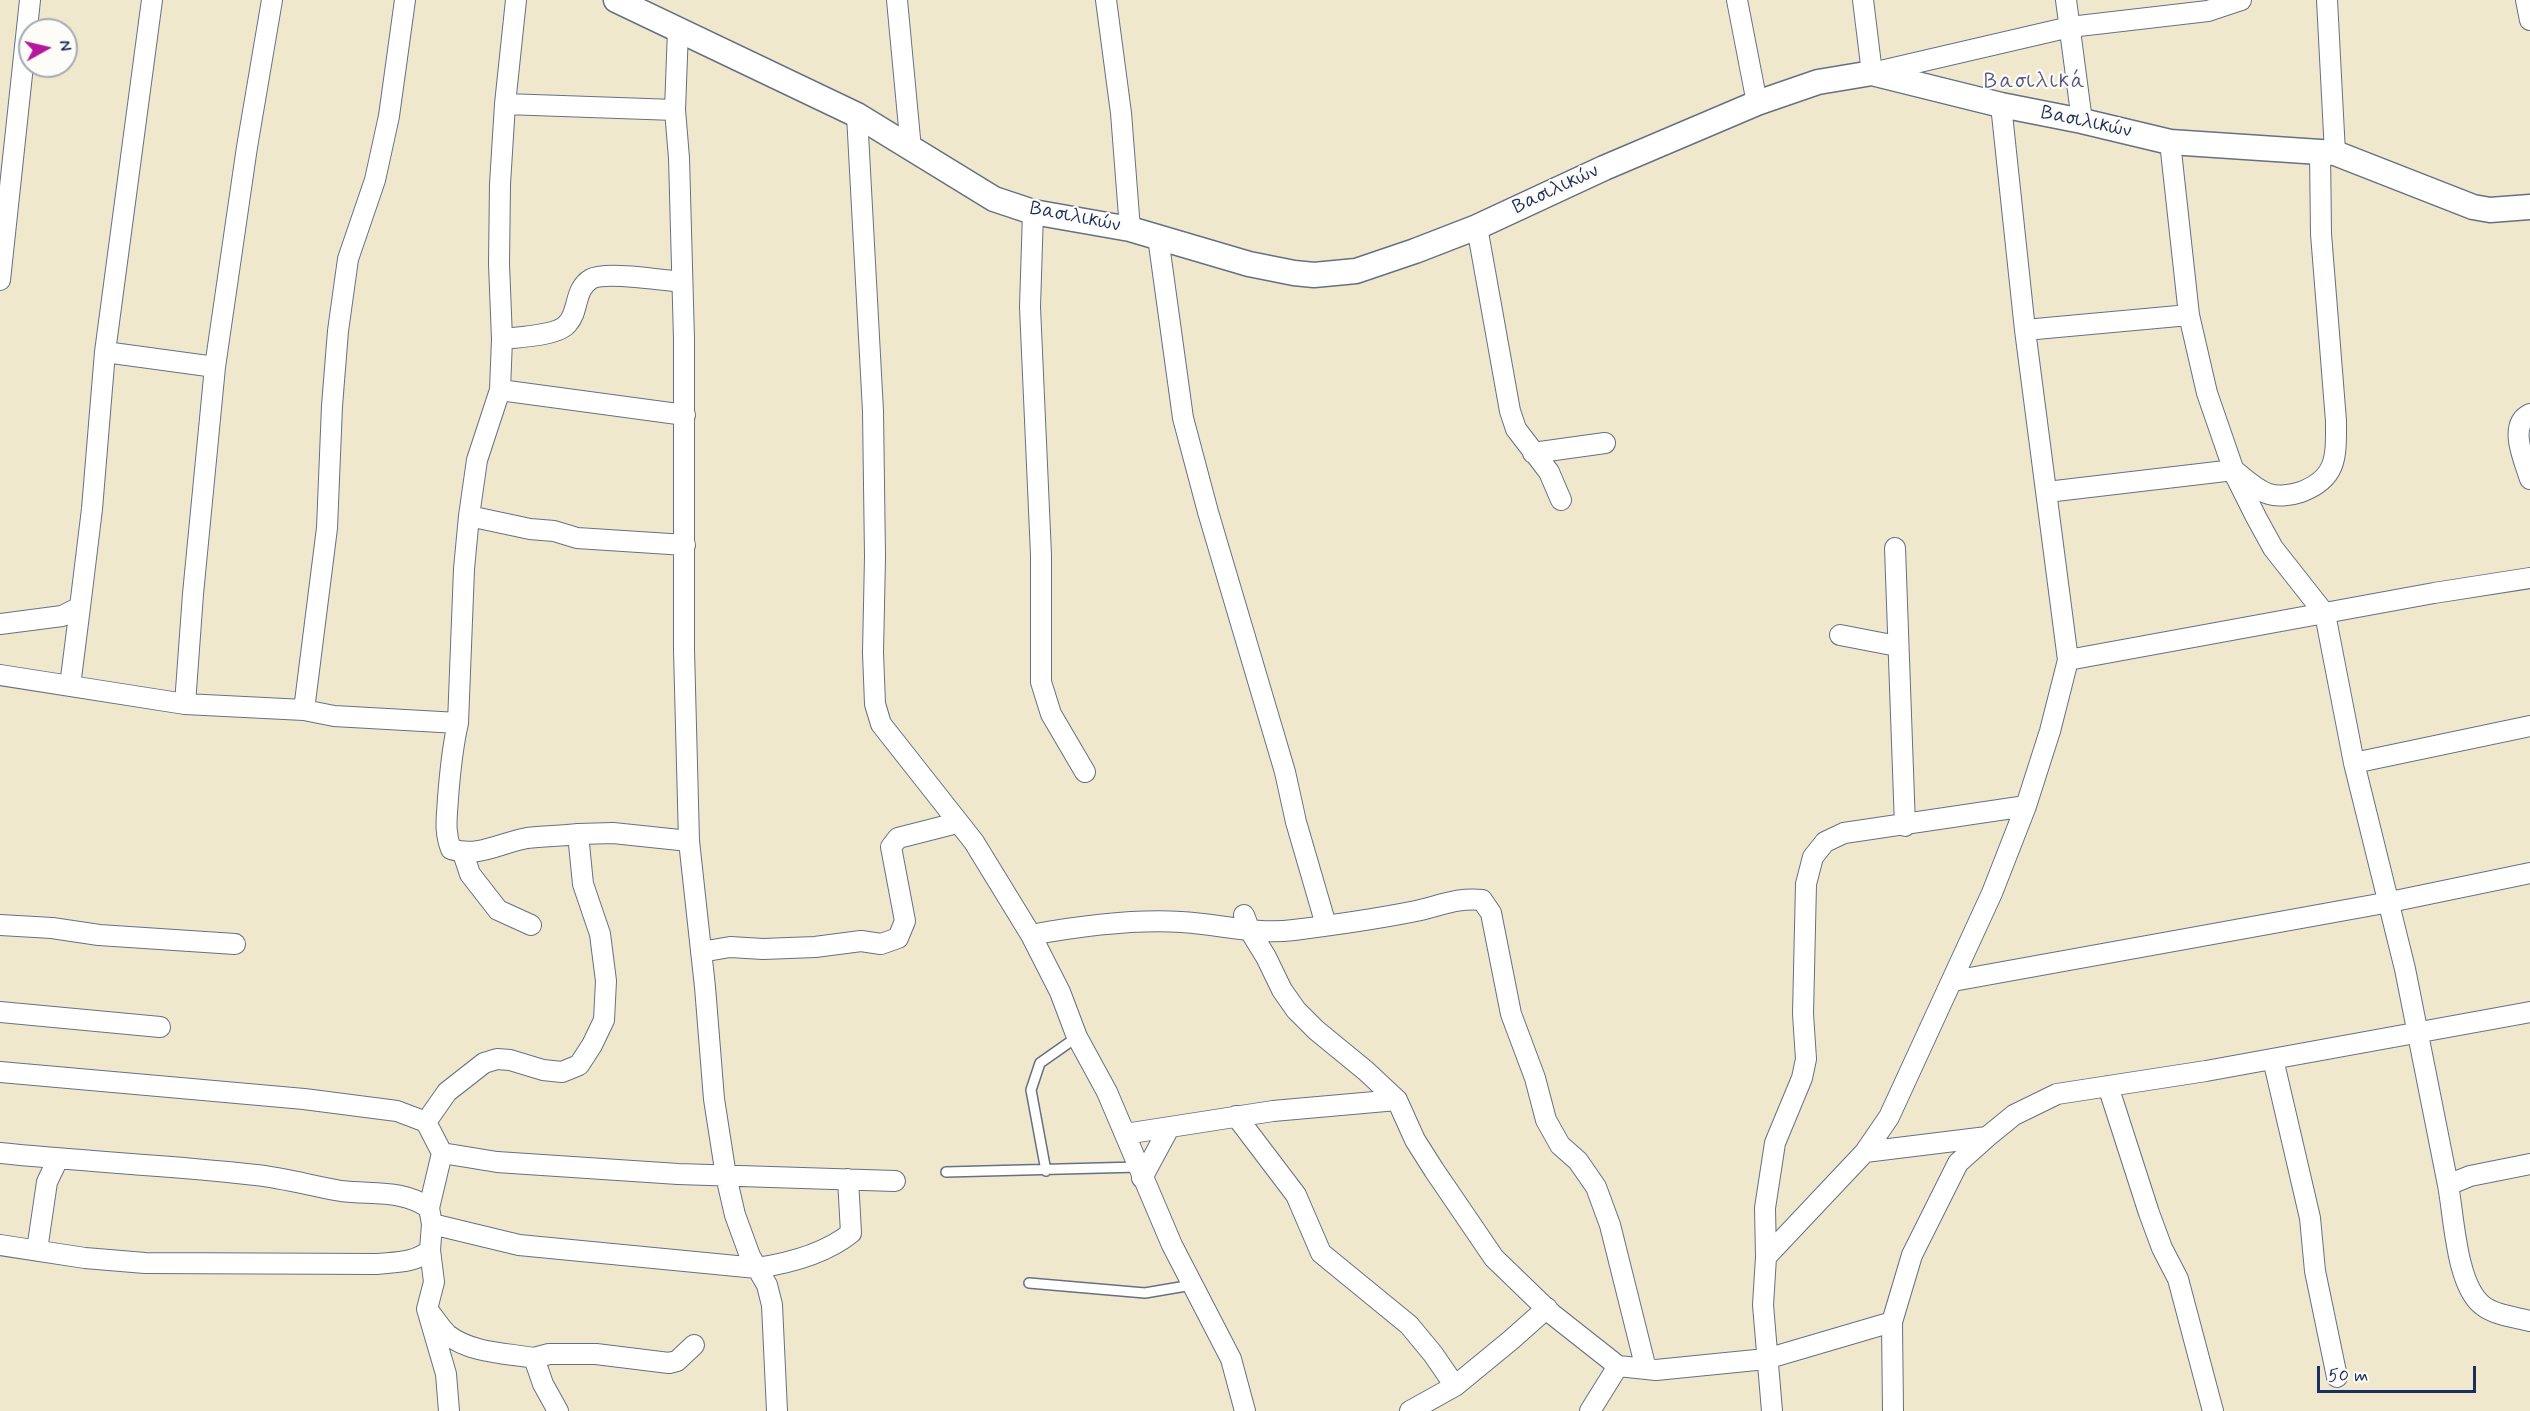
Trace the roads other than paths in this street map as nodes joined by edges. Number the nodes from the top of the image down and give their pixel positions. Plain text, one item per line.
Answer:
1 (30, 0) edge
2 (152, 0) edge
3 (272, 0) edge
4 (405, 0) edge
5 (516, 0) edge
6 (897, 0) edge
7 (1106, 0) edge
8 (1737, 0) edge
9 (1863, 0) edge
10 (2066, 0) edge
11 (2241, 0) edge
12 (2327, 0) edge
13 (2526, 0) edge
14 (621, 1) edge
15 (2208, 6) edge
16 (2530, 20) edge
17 (2070, 27) junction
18 (678, 30) junction
19 (1872, 73) junction
20 (1757, 103) junction
21 (505, 104) junction
22 (2001, 105) junction
23 (675, 110) junction
24 (857, 115) junction
25 (2082, 121) junction
26 (2170, 142) junction
27 (911, 149) junction
28 (2328, 152) junction
29 (2530, 207) edge
30 (1033, 212) junction
31 (1477, 226) junction
32 (1130, 229) junction
33 (1158, 237) junction
34 (0, 280) edge
35 (682, 282) junction
36 (2189, 315) junction
37 (2025, 330) junction
38 (502, 339) junction
39 (105, 352) junction
40 (215, 367) junction
41 (500, 390) junction
42 (2530, 414) edge
43 (685, 415) junction
44 (1605, 443) dead end
45 (1533, 453) junction
46 (2234, 470) junction
47 (2530, 479) edge
48 (2047, 492) junction
49 (1561, 500) dead end
50 (469, 516) junction
51 (684, 544) junction
52 (1895, 548) dead end
53 (2530, 578) edge
54 (80, 606) junction
55 (2325, 614) junction
56 (0, 624) edge
57 (1840, 635) dead end
58 (1897, 646) junction
59 (2068, 660) junction
60 (0, 675) edge
61 (70, 686) junction
62 (185, 704) junction
63 (304, 710) junction
64 (458, 723) junction
65 (2530, 726) edge
66 (2354, 763) junction
67 (1085, 772) dead end
68 (2026, 806) junction
69 (957, 823) junction
70 (1905, 825) junction
71 (578, 834) junction
72 (688, 841) junction
73 (463, 853) junction
74 (2530, 873) edge
75 (2390, 902) junction
76 (1247, 923) junction
77 (0, 925) edge
78 (531, 925) dead end
79 (1326, 925) junction
80 (1031, 934) junction
81 (236, 944) dead end
82 (701, 952) junction
83 (1953, 981) junction
84 (0, 1012) edge
85 (2530, 1012) edge
86 (160, 1026) dead end
87 (2417, 1032) junction
88 (1077, 1037) junction
89 (2273, 1059) junction
90 (0, 1072) edge
91 (2109, 1086) junction
92 (1397, 1100) junction
93 (1236, 1116) junction
94 (426, 1122) junction
95 (1168, 1128) junction
96 (1125, 1134) junction
97 (1988, 1137) junction
98 (1865, 1152) junction
99 (0, 1153) edge
100 (442, 1153) junction
101 (58, 1159) junction
102 (2530, 1164) edge
103 (1046, 1171) junction
104 (946, 1172) dead end
105 (1140, 1172) junction
106 (726, 1176) junction
107 (848, 1179) junction
108 (895, 1181) dead end
109 (2448, 1185) junction
110 (430, 1216) junction
111 (0, 1245) edge
112 (37, 1250) junction
113 (430, 1250) junction
114 (1766, 1257) junction
115 (757, 1268) junction
116 (1029, 1283) dead end
117 (1192, 1285) junction
118 (1546, 1308) junction
119 (427, 1309) junction
120 (2530, 1321) edge
121 (1892, 1322) junction
122 (694, 1345) dead end
123 (534, 1358) junction
124 (1766, 1359) junction
125 (1618, 1366) junction
126 (1646, 1369) junction
127 (2337, 1377) dead end
128 (1455, 1386) junction
129 (448, 1411) edge
130 (558, 1411) edge
131 (777, 1411) edge
132 (1245, 1411) edge
133 (1410, 1411) edge
134 (1590, 1411) edge
135 (1772, 1411) edge
136 (1893, 1411) edge
137 (2213, 1411) edge

1 - 34 street
2 - 39 street
3 - 40 street
4 - 63 street
5 - 21 street
6 - 27 street
7 - 32 street
8 - 20 street
9 - 19 street
10 - 17 street
11 - 15 street
12 - 28 street
13 - 16 street
14 - 18 street, Βασιλικών
15 - 17 street
17 - 19 street
17 - 25 street
18 - 23 street
18 - 24 street, Βασιλικών
19 - 20 street, Βασιλικών
19 - 22 street, Βασιλικών
20 - 31 street, Βασιλικών
21 - 23 street
21 - 38 street
22 - 25 street, Βασιλικών
22 - 37 street
23 - 35 street
24 - 27 street, Βασιλικών
24 - 69 street
25 - 26 street, Βασιλικών
26 - 28 street, Βασιλικών
26 - 36 street
27 - 30 street, Βασιλικών
28 - 29 street, Βασιλικών
28 - 46 street
30 - 32 street, Βασιλικών
30 - 67 street
31 - 33 street, Βασιλικών
31 - 45 street
32 - 33 street, Βασιλικών
33 - 79 street
35 - 38 street
35 - 43 street
36 - 37 street
36 - 46 street
37 - 48 street
38 - 41 street
39 - 40 street
39 - 54 street
40 - 62 street
41 - 43 street
41 - 50 street
42 - 47 street
43 - 51 street
44 - 45 street
45 - 49 street
46 - 48 street
46 - 55 street
48 - 59 street
50 - 51 street
50 - 64 street
51 - 72 street
52 - 58 street
53 - 55 street
54 - 56 street
54 - 61 street
55 - 59 street
55 - 66 street
57 - 58 street
58 - 70 street
59 - 68 street
60 - 61 street
61 - 62 street
62 - 63 street
63 - 64 street
64 - 73 street
65 - 66 street
66 - 75 street
68 - 70 street
68 - 83 street
69 - 80 street
69 - 82 street
70 - 114 street
71 - 72 street
71 - 73 street
71 - 94 street
72 - 82 street
73 - 78 street
74 - 75 street
75 - 83 street
75 - 87 street
76 - 79 street
76 - 80 street
76 - 92 street
77 - 81 street
79 - 126 street
80 - 88 street
82 - 106 street
83 - 98 street
84 - 86 street
85 - 87 street
87 - 89 street
87 - 109 street
88 - 96 street
88 - 103 lane
89 - 91 street
89 - 127 street
90 - 94 street
91 - 97 street
91 - 137 street
92 - 93 street
92 - 118 street
93 - 95 street
93 - 128 street
94 - 100 street
95 - 96 street
95 - 105 street
96 - 105 street
97 - 98 street
97 - 121 street
98 - 114 street
99 - 101 street
100 - 106 street
100 - 110 street
101 - 110 street
101 - 112 street
102 - 109 street
103 - 104 lane
103 - 105 lane
105 - 117 street
106 - 107 street
106 - 115 street
107 - 108 street
107 - 115 street
109 - 120 street
110 - 113 street
110 - 115 street
111 - 112 street
112 - 113 street
113 - 119 street
114 - 124 street
115 - 131 street
116 - 117 lane
117 - 132 street
118 - 125 street
118 - 128 street
119 - 123 street
119 - 129 street
121 - 124 street
121 - 136 street
122 - 123 street
123 - 130 street
124 - 126 street
124 - 135 street
125 - 126 street
125 - 134 street
128 - 133 street

